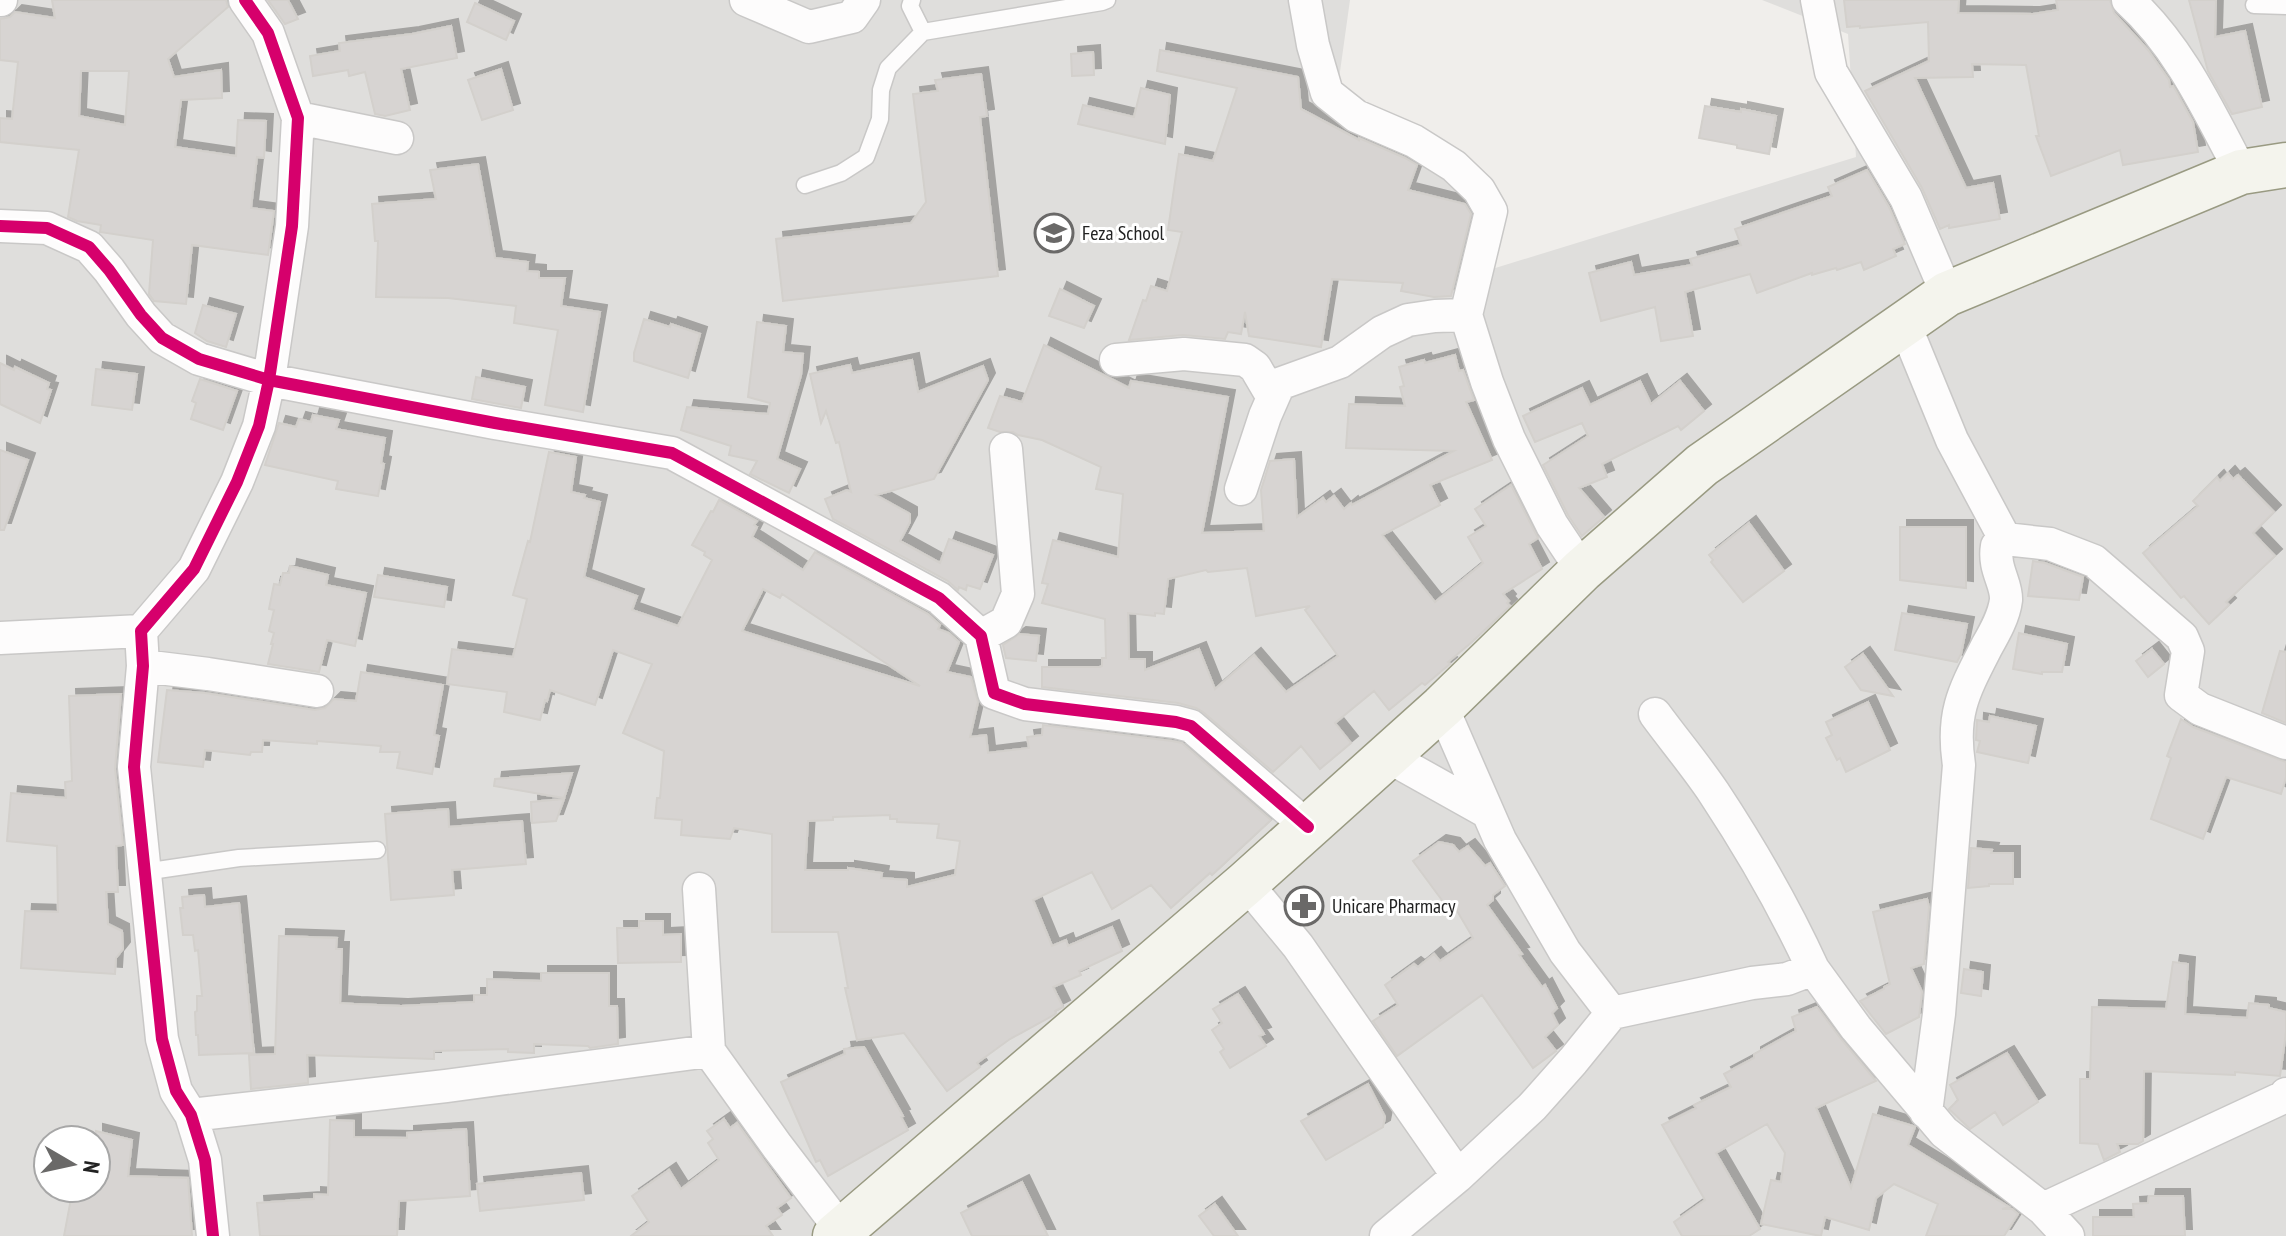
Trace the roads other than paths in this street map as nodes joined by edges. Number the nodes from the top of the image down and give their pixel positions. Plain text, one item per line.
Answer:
1 (245, 0) edge
2 (746, 0) edge
3 (864, 0) edge
4 (912, 0) edge
5 (1107, 0) edge
6 (1305, 0) edge
7 (1817, 0) edge
8 (2128, 0) edge
9 (2254, 5) dead end
10 (2286, 6) edge
11 (923, 32) junction
12 (298, 118) junction
13 (397, 138) dead end
14 (2286, 165) edge
15 (2241, 172) junction
16 (805, 185) dead end
17 (0, 226) edge
18 (1947, 294) junction
19 (1466, 315) junction
20 (1904, 323) junction
21 (1116, 360) dead end
22 (269, 380) junction
23 (1272, 396) junction
24 (1006, 449) dead end
25 (1241, 489) dead end
26 (2005, 539) junction
27 (1582, 570) junction
28 (141, 631) junction
29 (981, 636) junction
30 (0, 638) edge
31 (143, 666) junction
32 (317, 691) dead end
33 (1442, 707) junction
34 (1655, 714) dead end
35 (2286, 743) edge
36 (1387, 756) junction
37 (1487, 812) junction
38 (1308, 827) junction
39 (377, 850) dead end
40 (144, 872) junction
41 (1246, 883) junction
42 (699, 889) dead end
43 (1813, 969) junction
44 (1612, 1013) junction
45 (709, 1051) junction
46 (2286, 1094) edge
47 (1926, 1112) junction
48 (191, 1115) junction
49 (1458, 1176) junction
50 (2043, 1209) junction
51 (1397, 1232) edge
52 (839, 1233) edge
53 (213, 1236) edge
54 (2068, 1236) edge

1 - 12 street
2 - 3 street
4 - 11 lane
5 - 11 lane
6 - 19 street
7 - 18 street
8 - 15 street
9 - 10 lane
11 - 16 lane
12 - 13 street
12 - 22 street
14 - 15 main road
15 - 18 main road
17 - 22 street
18 - 20 main road
19 - 23 street
19 - 27 street
20 - 26 street
20 - 27 main road
21 - 23 street
22 - 28 street
22 - 29 street
23 - 25 street
24 - 29 street
26 - 35 street
26 - 47 street
27 - 33 main road
28 - 30 street
28 - 31 street
29 - 38 street
31 - 32 street
31 - 40 street
33 - 36 main road
33 - 37 street
34 - 43 street
36 - 37 street
36 - 38 main road
37 - 44 street
38 - 41 main road
39 - 40 lane
40 - 48 street
41 - 49 street
41 - 52 main road
42 - 45 street
43 - 44 street
43 - 47 street
44 - 49 street
45 - 48 street
45 - 52 street
46 - 50 street
47 - 50 street
48 - 53 street
49 - 51 street
50 - 54 street

